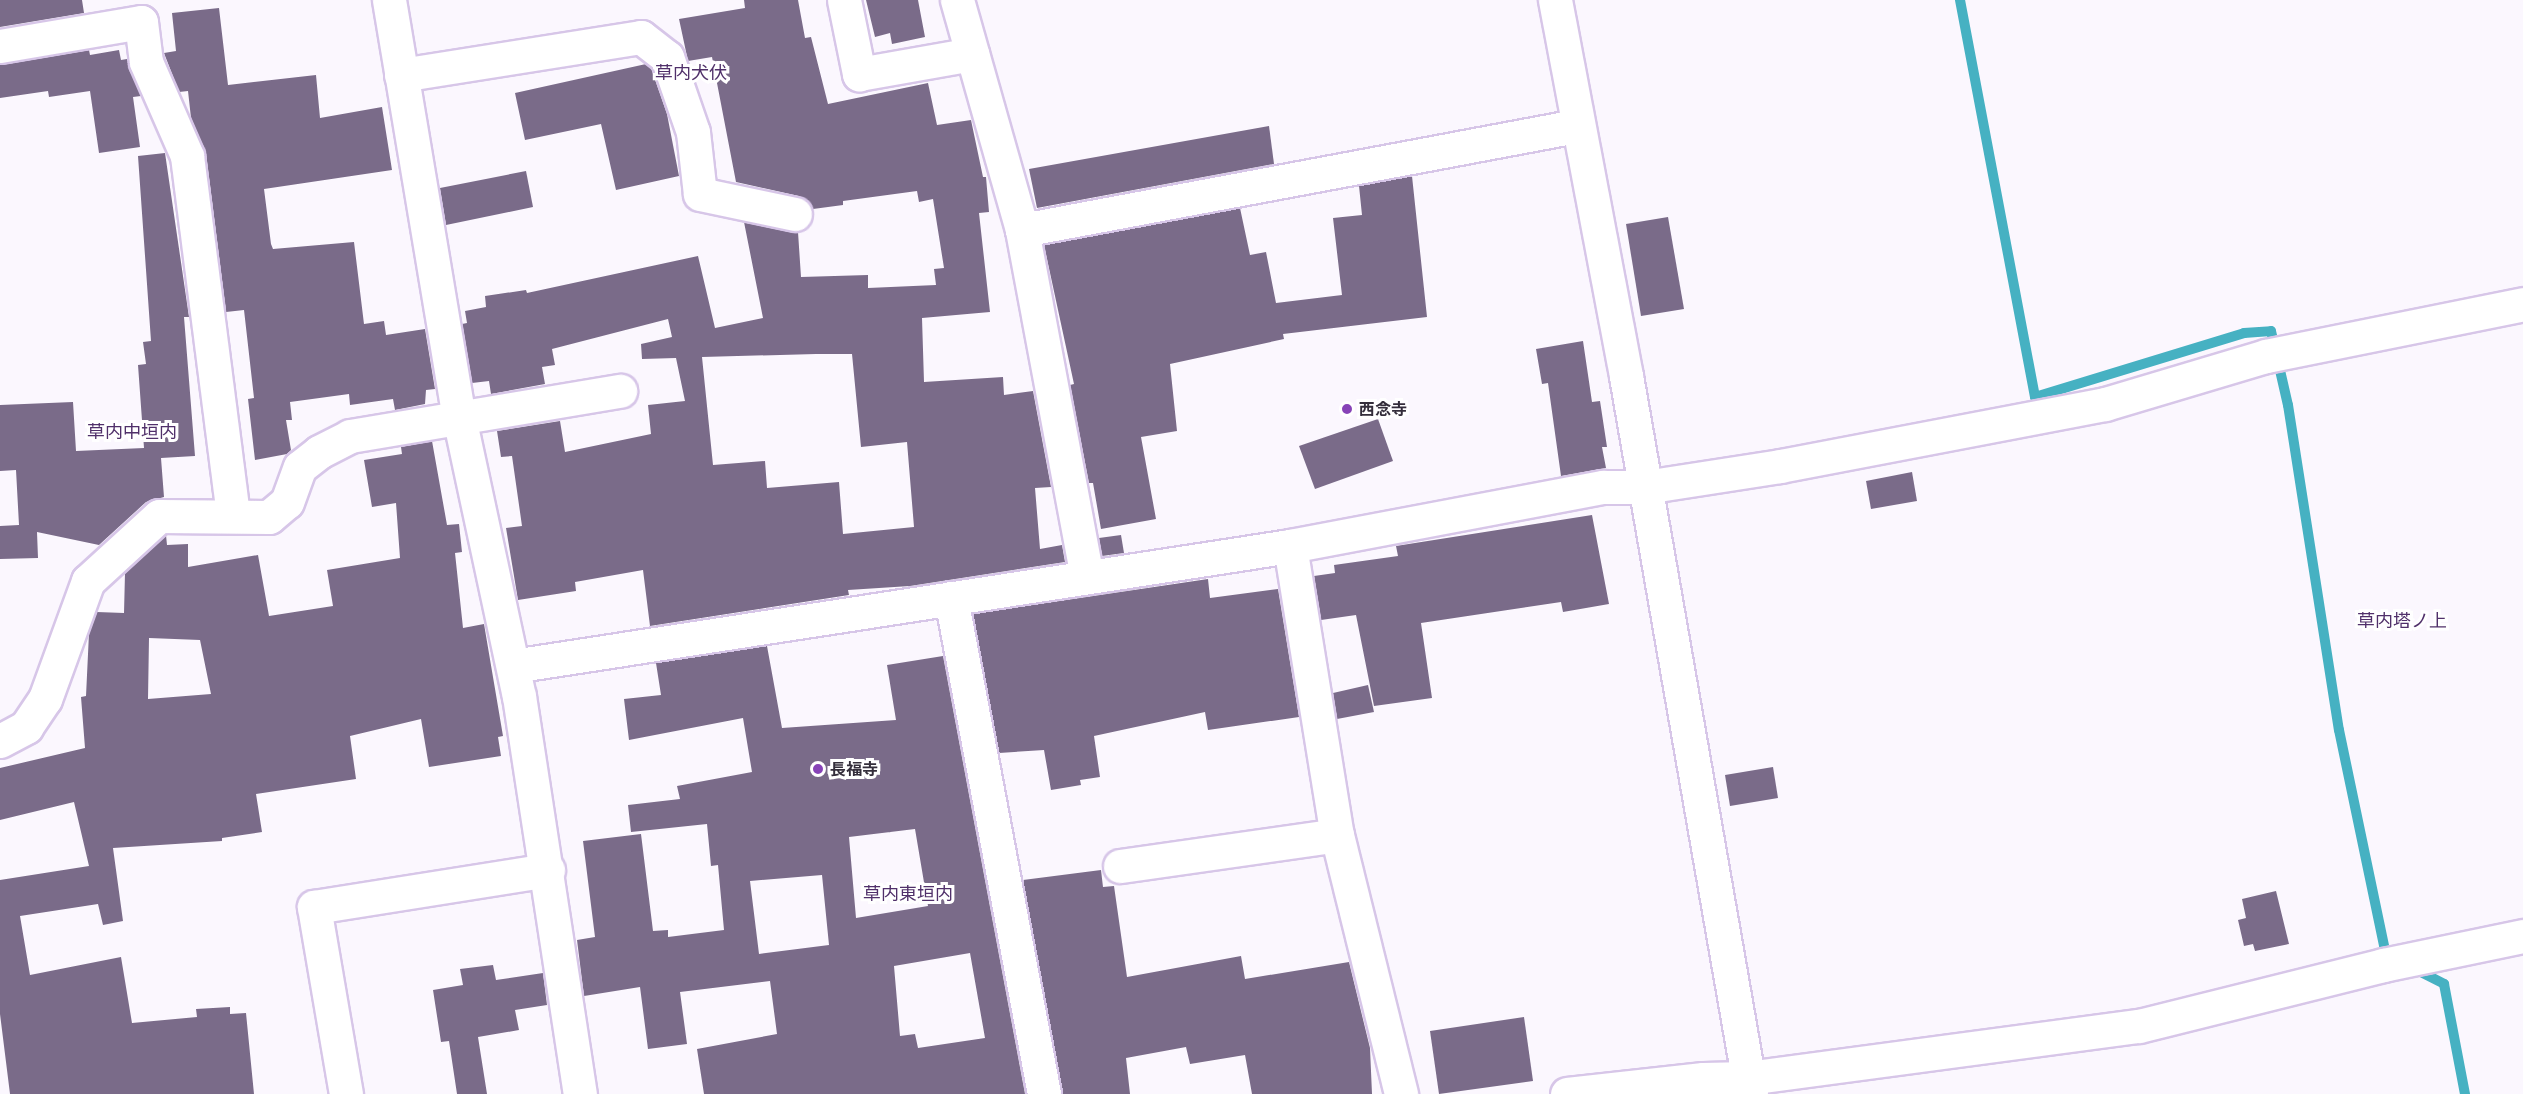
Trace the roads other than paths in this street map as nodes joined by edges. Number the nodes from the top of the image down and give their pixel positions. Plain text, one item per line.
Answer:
1 (388, 0) edge
2 (844, 0) edge
3 (957, 0) edge
4 (1555, 0) edge
5 (0, 46) edge
6 (972, 54) junction
7 (401, 75) junction
8 (1576, 126) junction
9 (795, 214) dead end
10 (1022, 230) junction
11 (2523, 304) edge
12 (620, 391) dead end
13 (459, 417) junction
14 (1644, 487) junction
15 (233, 514) junction
16 (1290, 546) junction
17 (1087, 576) junction
18 (951, 598) junction
19 (513, 666) junction
20 (0, 741) edge
21 (1337, 835) junction
22 (1120, 866) dead end
23 (548, 870) junction
24 (2523, 936) edge
25 (1750, 1086) edge
26 (346, 1094) edge
27 (580, 1094) edge
28 (1044, 1094) edge
29 (1401, 1094) edge
30 (1567, 1094) edge

1 - 7 street
2 - 6 street
3 - 6 street
4 - 8 street
5 - 15 street
6 - 10 street
7 - 9 street
7 - 13 street
8 - 10 street
8 - 14 street
10 - 17 street
11 - 14 street
12 - 13 street
13 - 15 street
13 - 19 street
14 - 16 street
14 - 25 street
15 - 20 street
16 - 17 street
16 - 21 street
17 - 18 street
18 - 19 street
18 - 28 street
19 - 23 street
21 - 22 street
21 - 29 street
23 - 26 street
23 - 27 street
24 - 25 street
25 - 30 street

